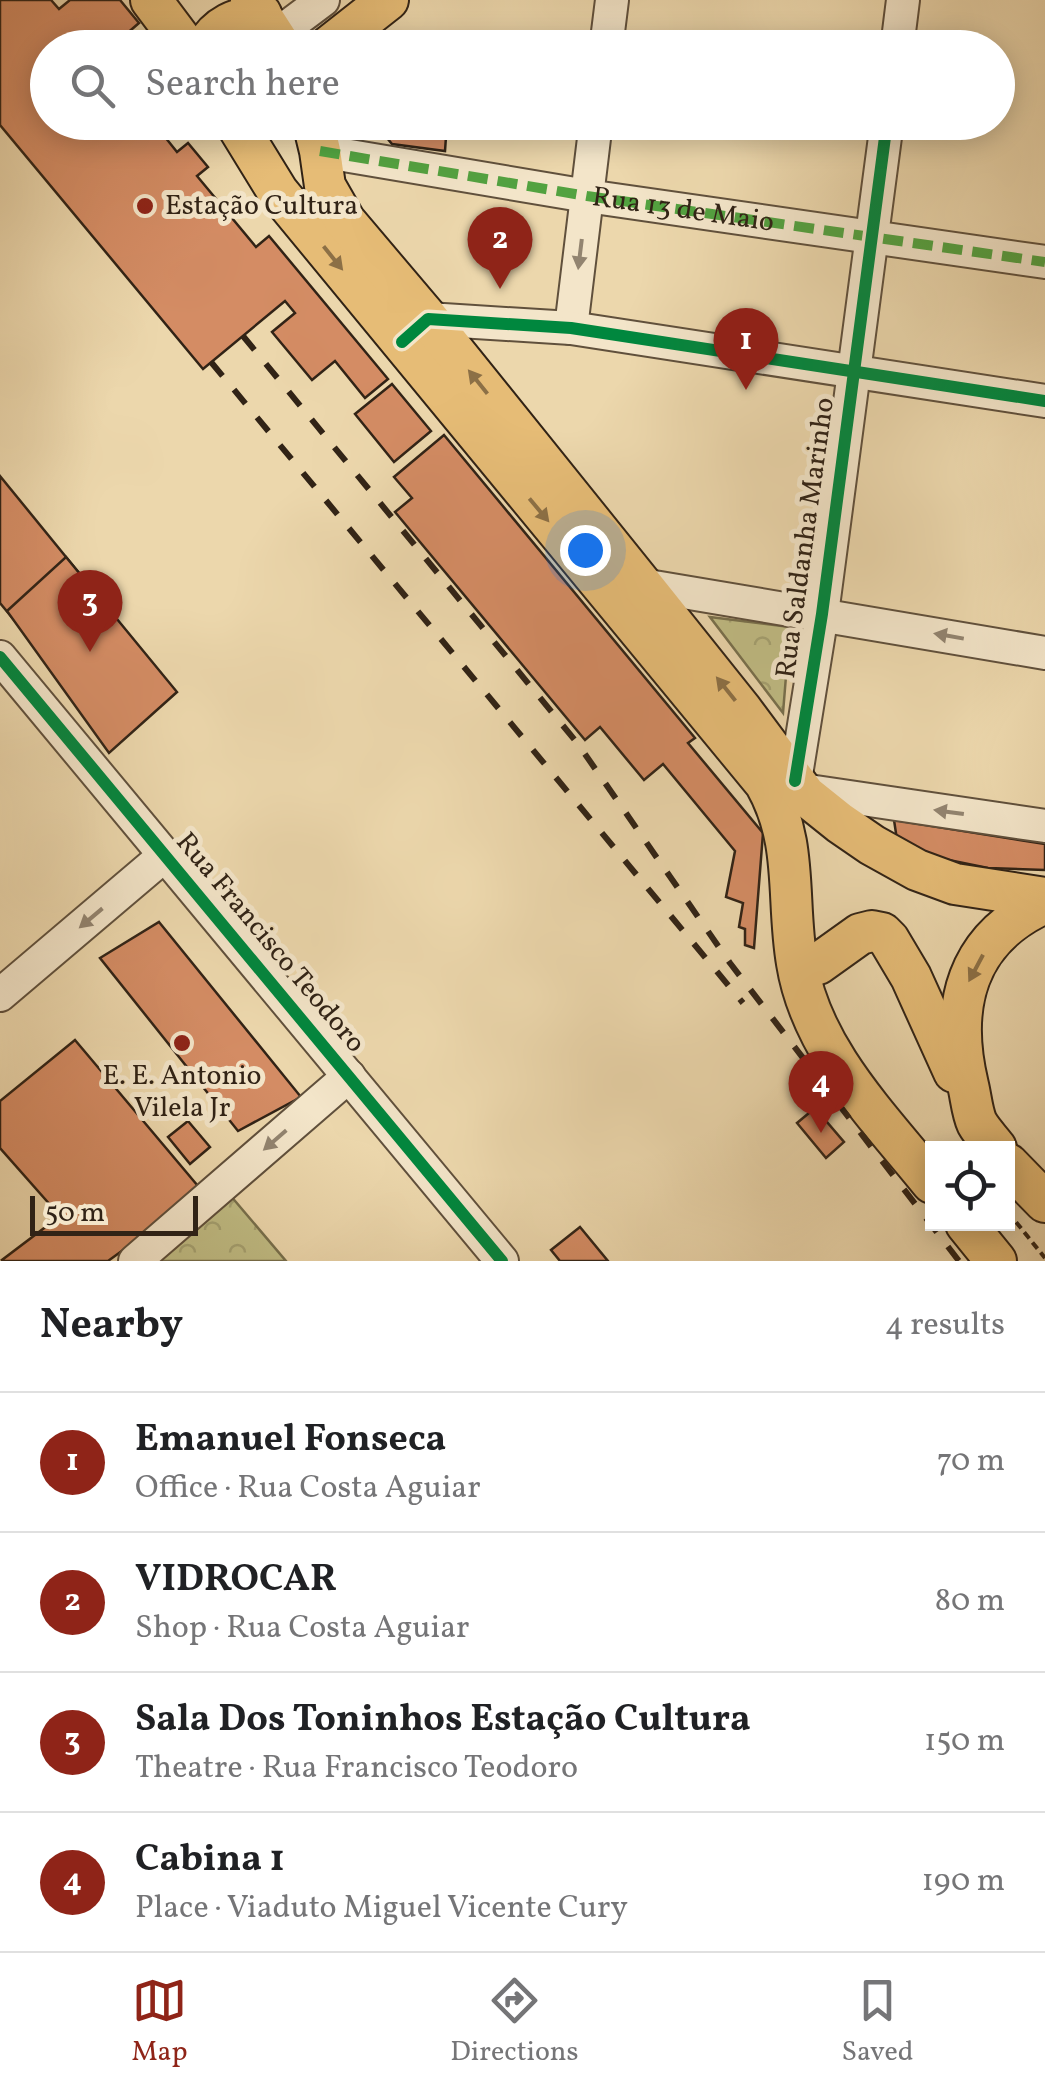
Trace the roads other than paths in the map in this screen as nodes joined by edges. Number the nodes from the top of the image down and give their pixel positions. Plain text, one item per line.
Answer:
1 (323, 0) edge
2 (388, 0) edge
3 (612, 0) edge
4 (903, 0) edge
5 (154, 4) edge
6 (267, 24) edge
7 (174, 30) edge
8 (217, 30) edge
9 (350, 30) edge
10 (608, 30) edge
11 (899, 30) edge
12 (246, 140) edge
13 (317, 140) edge
14 (331, 140) edge
15 (594, 140) edge
16 (885, 140) edge
17 (587, 196) junction
18 (872, 236) junction
19 (1045, 262) edge
20 (570, 328) junction
21 (415, 330) junction
22 (854, 372) junction
23 (1045, 402) edge
24 (642, 584) junction
25 (822, 614) junction
26 (1045, 653) edge
27 (0, 656) edge
28 (796, 797) junction
29 (1045, 826) edge
30 (165, 855) junction
31 (1045, 901) edge
32 (818, 964) junction
33 (0, 995) edge
34 (348, 1076) junction
35 (986, 1136) edge
36 (927, 1141) edge
37 (1015, 1171) edge
38 (925, 1174) edge
39 (1045, 1202) edge
40 (972, 1231) edge
41 (999, 1231) edge
42 (135, 1261) edge
43 (502, 1261) edge
44 (996, 1261) edge
45 (1023, 1261) edge

1 - 6 street
2 - 9 main road
3 - 10 street
4 - 11 street
5 - 7 main road
6 - 8 main road
12 -> 21 main road
13 - 21 main road
14 - 17 street, Rua 13 de Maio
15 - 17 street
16 - 18 street, Rua Saldanha Marinho
17 - 18 street, Rua 13 de Maio
17 -> 20 street
18 - 19 street, Rua 13 de Maio
18 - 22 street, Rua Saldanha Marinho
20 - 21 street
20 - 22 street
24 -> 21 main road
21 -> 28 main road
22 - 23 street
22 - 25 street, Rua Saldanha Marinho
24 - 25 street
28 -> 24 main road
26 -> 25 street
25 - 28 street, Rua Saldanha Marinho
27 - 30 street, Rua Francisco Teodoro
29 -> 28 street
28 - 31 main road
28 - 32 main road
28 - 38 main road
30 -> 33 street
30 - 34 street, Rua Francisco Teodoro
31 -> 35 main road
32 - 35 main road
32 - 36 main road
34 -> 42 street
34 - 43 street, Rua Francisco Teodoro
37 - 39 main road
40 - 44 main road
41 - 45 main road

